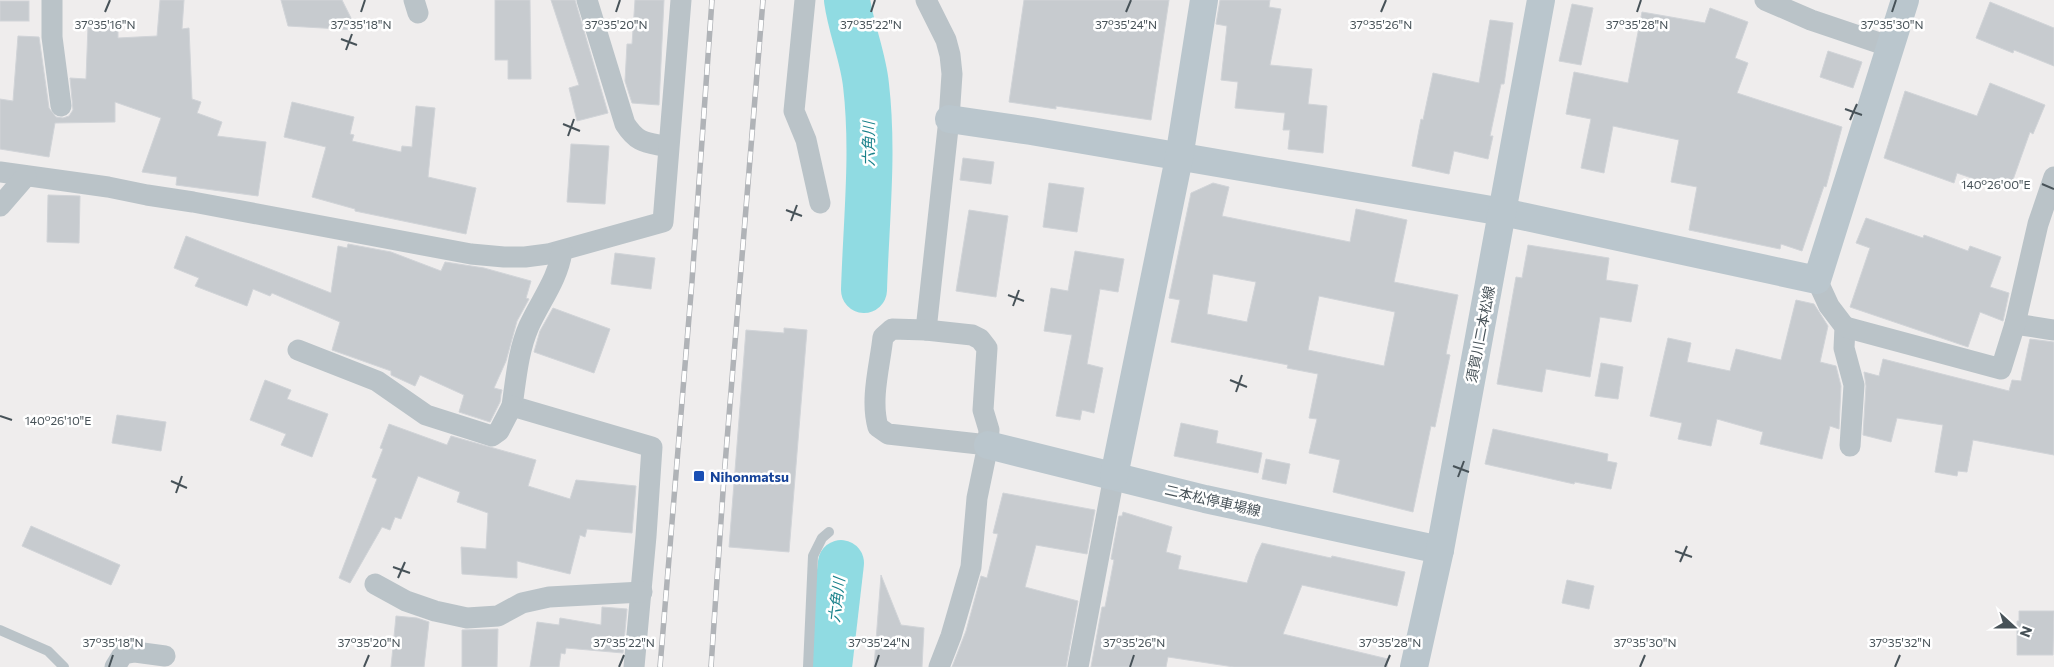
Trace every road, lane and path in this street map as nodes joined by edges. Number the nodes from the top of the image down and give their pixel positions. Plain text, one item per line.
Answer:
1 (52, 0) edge
2 (587, 0) edge
3 (681, 0) edge
4 (804, 0) edge
5 (926, 0) edge
6 (1204, 0) edge
7 (1541, 0) edge
8 (1765, 0) edge
9 (1905, 0) edge
10 (1891, 47) junction
11 (60, 106) dead end
12 (949, 119) junction
13 (668, 147) junction
14 (1179, 158) junction
15 (0, 172) edge
16 (26, 176) junction
17 (2054, 177) edge
18 (820, 203) dead end
19 (0, 206) edge
20 (1503, 212) junction
21 (562, 251) junction
22 (1817, 280) junction
23 (2015, 324) junction
24 (1845, 327) junction
25 (926, 330) junction
26 (2054, 330) edge
27 (298, 350) dead end
28 (512, 406) junction
29 (988, 445) junction
30 (1850, 446) dead end
31 (1114, 476) junction
32 (829, 532) dead end
33 (1440, 550) junction
34 (375, 584) dead end
35 (642, 592) junction
36 (0, 630) edge
37 (165, 656) dead end
38 (64, 667) edge
39 (115, 667) edge
40 (634, 667) edge
41 (808, 667) edge
42 (939, 667) edge
43 (1078, 667) edge
44 (1414, 667) edge

1 - 11 street
2 - 13 street
3 - 13 street
4 - 18 street
5 - 12 street
6 - 14 street
7 - 20 street, 須賀川二本松線
8 - 10 street
9 - 10 street
10 - 22 street
12 - 14 street
12 - 25 street
13 - 21 street
14 - 20 street
14 - 31 street
15 - 16 street
16 - 19 street
16 - 21 street
17 - 23 street
20 - 22 street
20 - 33 street, 須賀川二本松線
21 - 28 street
22 - 24 street
23 - 24 street
23 - 26 street
24 - 30 street
25 - 29 street
25 - 29 street
27 - 28 street
28 - 35 street
29 - 31 street, 二本松停車場線
29 - 42 street
31 - 33 street, 二本松停車場線
31 - 43 street
32 - 41 lane
33 - 44 street, 須賀川二本松線
34 - 35 street
35 - 40 street
36 - 38 lane
37 - 39 street

